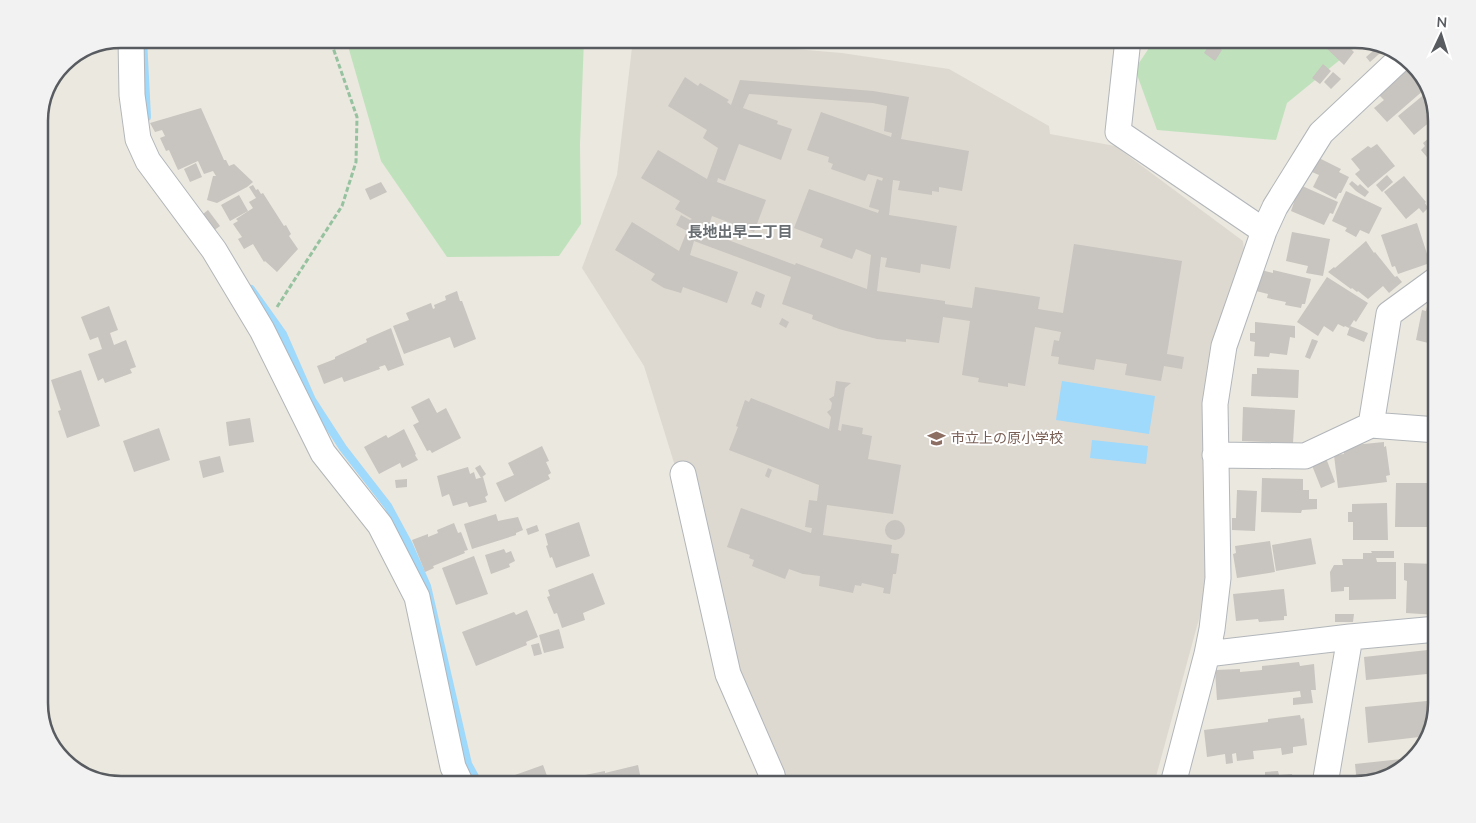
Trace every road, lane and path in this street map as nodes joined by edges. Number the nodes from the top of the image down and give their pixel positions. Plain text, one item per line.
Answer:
1 (131, 48) edge
2 (333, 48) edge
3 (1127, 48) edge
4 (1398, 61) edge
5 (1264, 231) junction
6 (1428, 286) edge
7 (262, 330) junction
8 (1371, 425) junction
9 (1428, 429) edge
10 (1215, 455) junction
11 (683, 474) dead end
12 (1428, 630) edge
13 (1350, 637) junction
14 (1207, 654) junction
15 (457, 776) edge
16 (772, 776) edge
17 (1175, 776) edge
18 (1326, 776) edge

1 - 7 street
2 - 7 path
3 - 5 street
4 - 5 street
5 - 10 street
6 - 8 street
7 - 15 street
8 - 9 street
8 - 10 street
10 - 14 street
11 - 16 street
12 - 13 street
13 - 14 street
13 - 18 street
14 - 17 street

